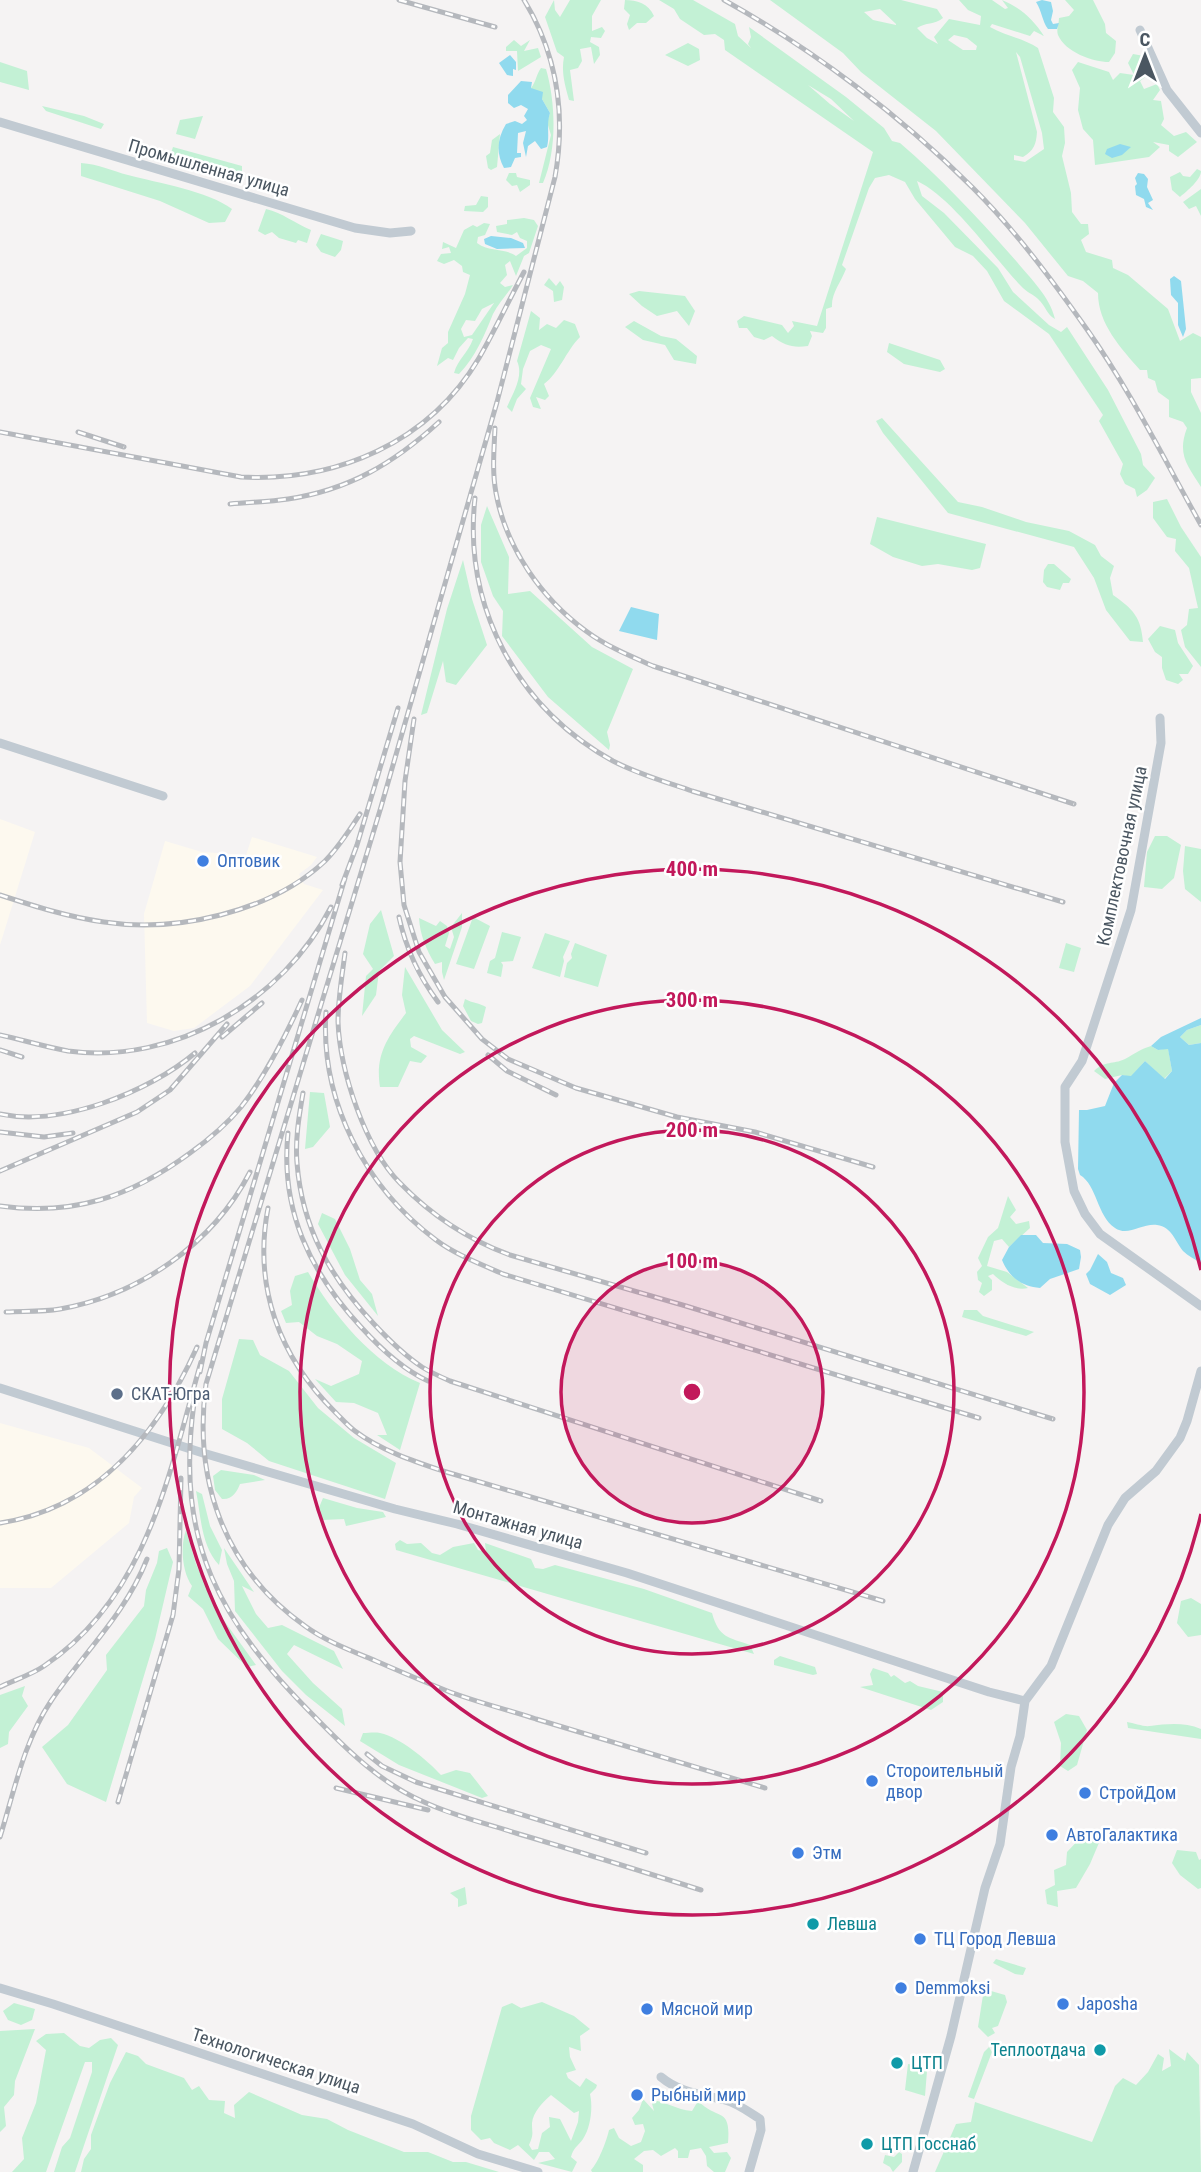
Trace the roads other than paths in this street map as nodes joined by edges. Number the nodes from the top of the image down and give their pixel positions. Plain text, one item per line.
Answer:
1 (1140, 30) dead end
2 (0, 122) edge
3 (1201, 132) edge
4 (411, 231) dead end
5 (1160, 718) dead end
6 (0, 743) edge
7 (163, 796) dead end
8 (1201, 1306) edge
9 (1201, 1371) edge
10 (0, 1388) edge
11 (1025, 1701) junction
12 (0, 1989) edge
13 (661, 2077) dead end
14 (538, 2172) edge
15 (749, 2172) edge
16 (913, 2172) edge

1 - 3 street
2 - 4 street, Промышленная улица
5 - 8 street, Комплектовочная улица
6 - 7 street
9 - 11 street
10 - 11 street, Монтажная улица
11 - 16 street
12 - 14 street, Технологическая улица
13 - 15 street

